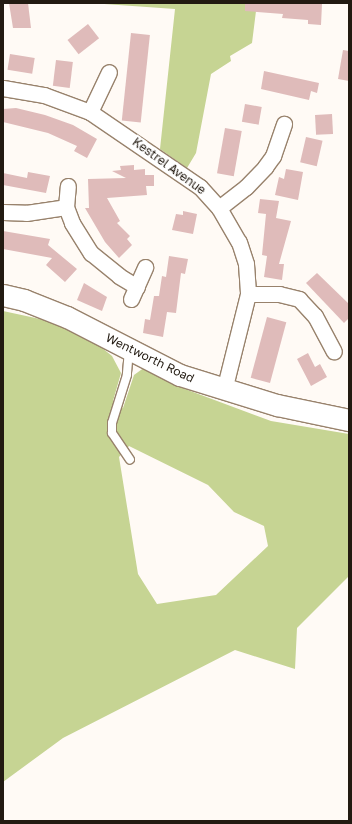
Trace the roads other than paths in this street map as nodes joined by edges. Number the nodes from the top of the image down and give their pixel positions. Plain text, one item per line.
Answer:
1 (109, 72) dead end
2 (3, 88) edge
3 (90, 112) junction
4 (284, 124) dead end
5 (68, 186) dead end
6 (66, 207) junction
7 (219, 208) junction
8 (3, 212) edge
9 (145, 267) dead end
10 (248, 294) junction
11 (3, 295) edge
12 (129, 349) junction
13 (334, 351) dead end
14 (224, 390) junction
15 (349, 420) edge
16 (130, 460) dead end

1 - 3 street
2 - 3 street, Kestrel Avenue
3 - 7 street, Kestrel Avenue
4 - 7 street
5 - 6 street
6 - 8 street
6 - 9 street
7 - 10 street, Kestrel Avenue
10 - 13 street
10 - 14 street, Kestrel Avenue
11 - 12 street, Wentworth Road
12 - 14 street, Wentworth Road
12 - 16 lane
14 - 15 street, Wentworth Road

